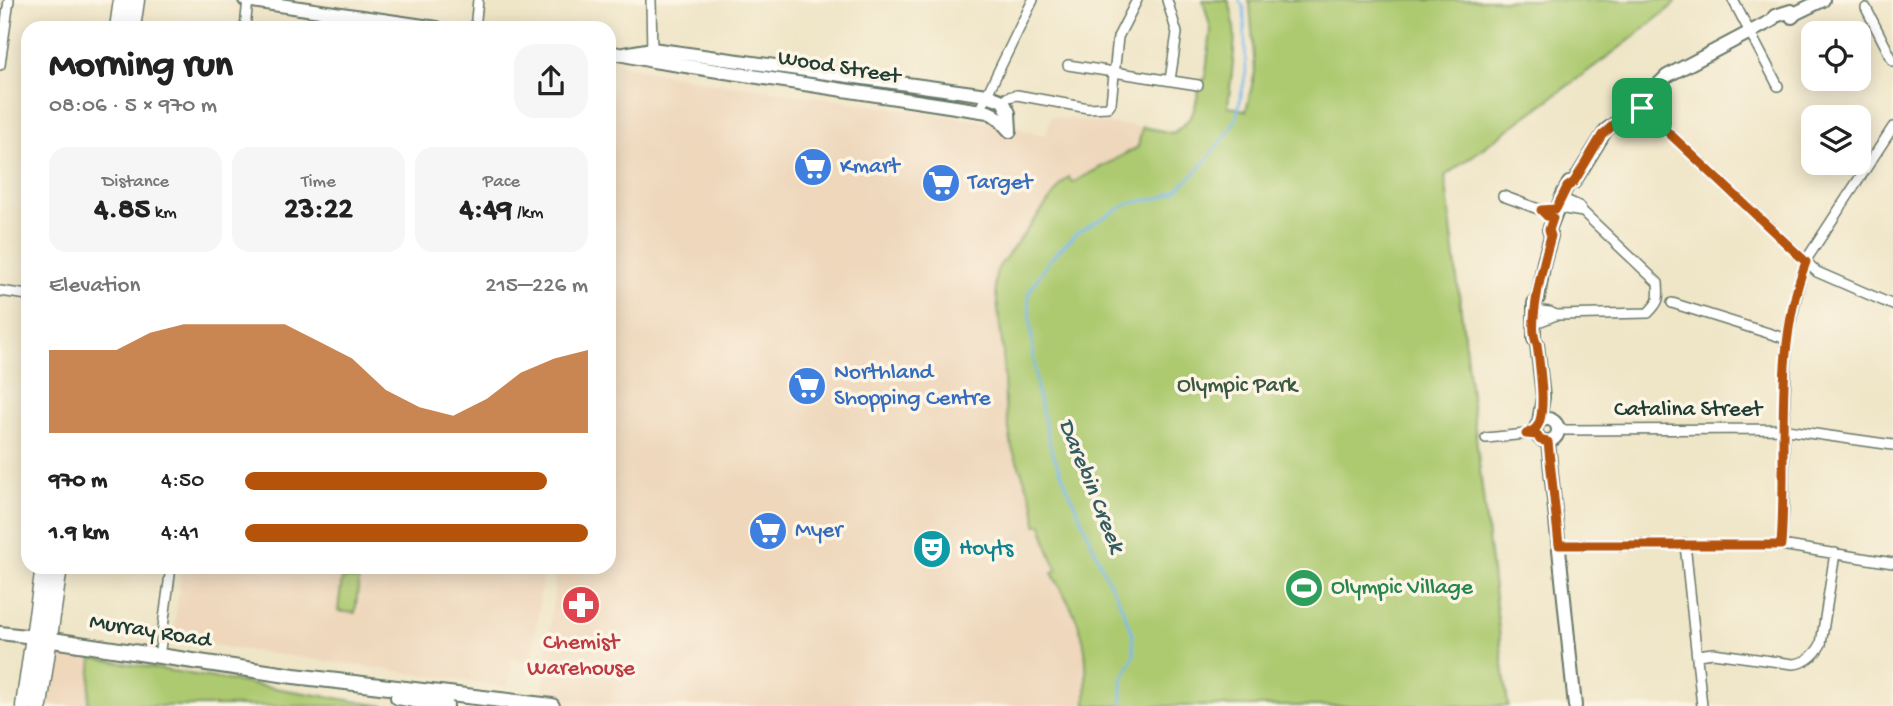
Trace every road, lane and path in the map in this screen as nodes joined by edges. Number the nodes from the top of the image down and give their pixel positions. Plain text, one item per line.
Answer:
1 (9, 0) edge
2 (246, 0) edge
3 (478, 0) edge
4 (652, 0) edge
5 (1033, 0) edge
6 (1137, 0) edge
7 (1167, 0) edge
8 (1733, 0) edge
9 (1823, 0) edge
10 (134, 3) edge
11 (1866, 8) dead end
12 (476, 19) dead end
13 (122, 21) edge
14 (133, 21) edge
15 (245, 21) edge
16 (358, 21) edge
17 (1750, 33) junction
18 (616, 53) edge
19 (652, 55) junction
20 (1893, 61) edge
21 (0, 65) edge
22 (1069, 65) dead end
23 (1114, 72) junction
24 (1170, 80) junction
25 (1198, 85) dead end
26 (1778, 86) dead end
27 (937, 87) junction
28 (987, 95) junction
29 (1003, 101) junction
30 (1638, 104) junction
31 (943, 105) junction
32 (984, 112) junction
33 (1893, 127) edge
34 (1503, 196) dead end
35 (1561, 212) junction
36 (1806, 262) junction
37 (0, 291) edge
38 (21, 294) edge
39 (1672, 303) dead end
40 (1893, 305) edge
41 (1537, 316) junction
42 (1787, 339) junction
43 (1546, 430) junction
44 (1784, 430) junction
45 (1486, 438) dead end
46 (1893, 445) edge
47 (1685, 544) junction
48 (1559, 545) junction
49 (1781, 545) junction
50 (1835, 553) junction
51 (1893, 563) edge
52 (44, 574) edge
53 (57, 574) edge
54 (170, 574) edge
55 (0, 632) edge
56 (42, 638) junction
57 (1697, 655) junction
58 (159, 657) junction
59 (293, 676) junction
60 (542, 705) edge
61 (24, 706) edge
62 (39, 706) edge
63 (446, 706) edge
64 (1575, 706) edge
65 (1702, 706) edge

1 - 21 street
2 - 15 street
2 - 16 street
3 - 12 street
4 - 19 street
5 - 28 street
6 - 23 street
7 - 24 street
8 - 17 street
9 - 17 street
10 - 13 highway
10 - 14 highway
11 - 20 street
17 - 26 street
17 - 30 street
18 - 19 street, Wood Street
19 - 27 street, Wood Street
19 - 31 street, Wood Street
22 - 23 street
23 - 24 street
23 - 29 street, Wood Street
24 - 25 street
27 - 28 street, Wood Street
27 - 31 street
28 - 29 street, Wood Street
28 - 32 street
29 - 32 street
29 - 32 street, Wood Street
30 - 35 street
30 - 36 street
31 - 32 street, Wood Street
33 - 36 street
34 - 35 street
35 - 41 street
35 - 41 street
36 - 40 street
36 - 42 street
37 - 38 street
39 - 42 street
41 - 43 street
42 - 44 street
43 - 44 street, Catalina Street
43 - 45 street, Catalina Street
43 - 48 street
44 - 46 street, Catalina Street
44 - 49 street
47 - 48 street
47 - 49 street
47 - 57 street
48 - 64 street
49 - 50 street
50 - 51 street
50 - 57 street
52 - 56 highway
53 - 56 highway
54 - 58 street
55 - 56 street, Murray Road
56 - 58 main road, Murray Road
56 - 61 highway
56 - 62 highway
57 - 65 street
58 - 59 main road, Murray Road
59 - 60 main road, Murray Road
59 - 63 main road, Murray Road

